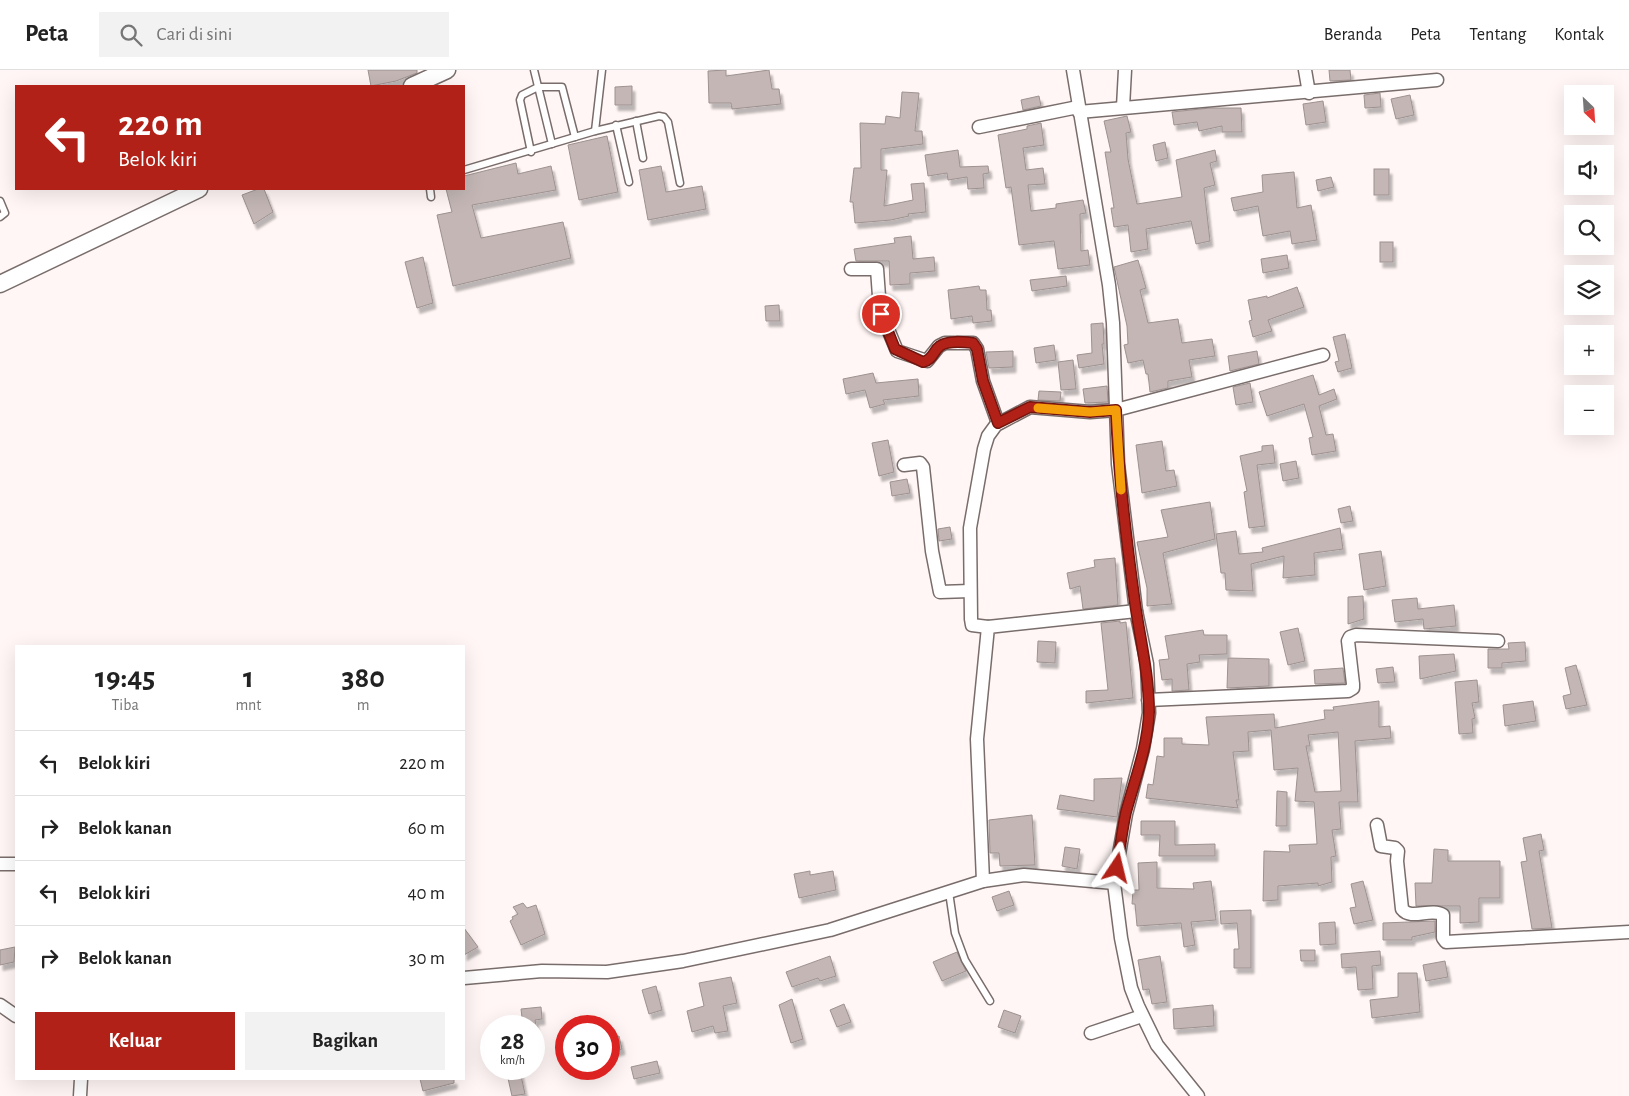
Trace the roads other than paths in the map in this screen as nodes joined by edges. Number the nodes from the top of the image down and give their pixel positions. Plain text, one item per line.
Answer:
1 (447, 70) edge
2 (534, 70) edge
3 (602, 70) edge
4 (1073, 70) edge
5 (1125, 70) edge
6 (1305, 70) edge
7 (1437, 80) dead end
8 (414, 85) edge
9 (538, 87) junction
10 (1309, 93) junction
11 (1123, 107) junction
12 (1079, 109) junction
13 (636, 121) junction
14 (616, 125) junction
15 (979, 127) dead end
16 (595, 131) junction
17 (575, 137) junction
18 (552, 144) junction
19 (531, 152) junction
20 (643, 158) dead end
21 (465, 170) edge
22 (629, 182) dead end
23 (680, 183) dead end
24 (197, 190) edge
25 (430, 190) edge
26 (431, 197) dead end
27 (0, 201) edge
28 (0, 217) edge
29 (851, 268) dead end
30 (0, 284) edge
31 (1324, 355) dead end
32 (1116, 410) junction
33 (998, 423) junction
34 (904, 465) dead end
35 (970, 591) junction
36 (1136, 610) junction
37 (988, 627) junction
38 (1498, 642) dead end
39 (1148, 700) junction
40 (1377, 825) dead end
41 (0, 864) edge
42 (15, 864) edge
43 (983, 881) junction
44 (1114, 882) junction
45 (949, 892) junction
46 (1629, 932) edge
47 (465, 978) edge
48 (990, 1001) dead end
49 (0, 1005) edge
50 (15, 1015) edge
51 (1142, 1016) junction
52 (1091, 1033) dead end
53 (81, 1080) edge
54 (80, 1096) edge
55 (1198, 1096) edge

1 - 8 street
2 - 9 lane
3 - 16 lane
4 - 12 street
5 - 11 street
6 - 10 street
7 - 10 street
9 - 17 lane
9 - 18 lane
9 - 19 lane
10 - 11 street
11 - 12 street
12 - 15 street
12 - 32 street
13 - 14 lane
13 - 20 lane
13 - 23 lane
14 - 16 lane
14 - 22 lane
16 - 17 lane
17 - 18 lane
18 - 19 lane
19 - 21 lane
24 - 30 street
25 - 26 lane
27 - 28 lane
29 - 33 street
31 - 32 street
32 - 33 street
32 - 36 street
33 - 35 street
34 - 35 street
35 - 37 street
36 - 37 street
36 - 39 street
37 - 43 street
38 - 39 street
39 - 44 street
40 - 46 street
41 - 42 street
43 - 44 street
43 - 45 street
44 - 51 street
45 - 47 street
45 - 48 lane
49 - 50 street
51 - 52 street
51 - 55 street
53 - 54 street

